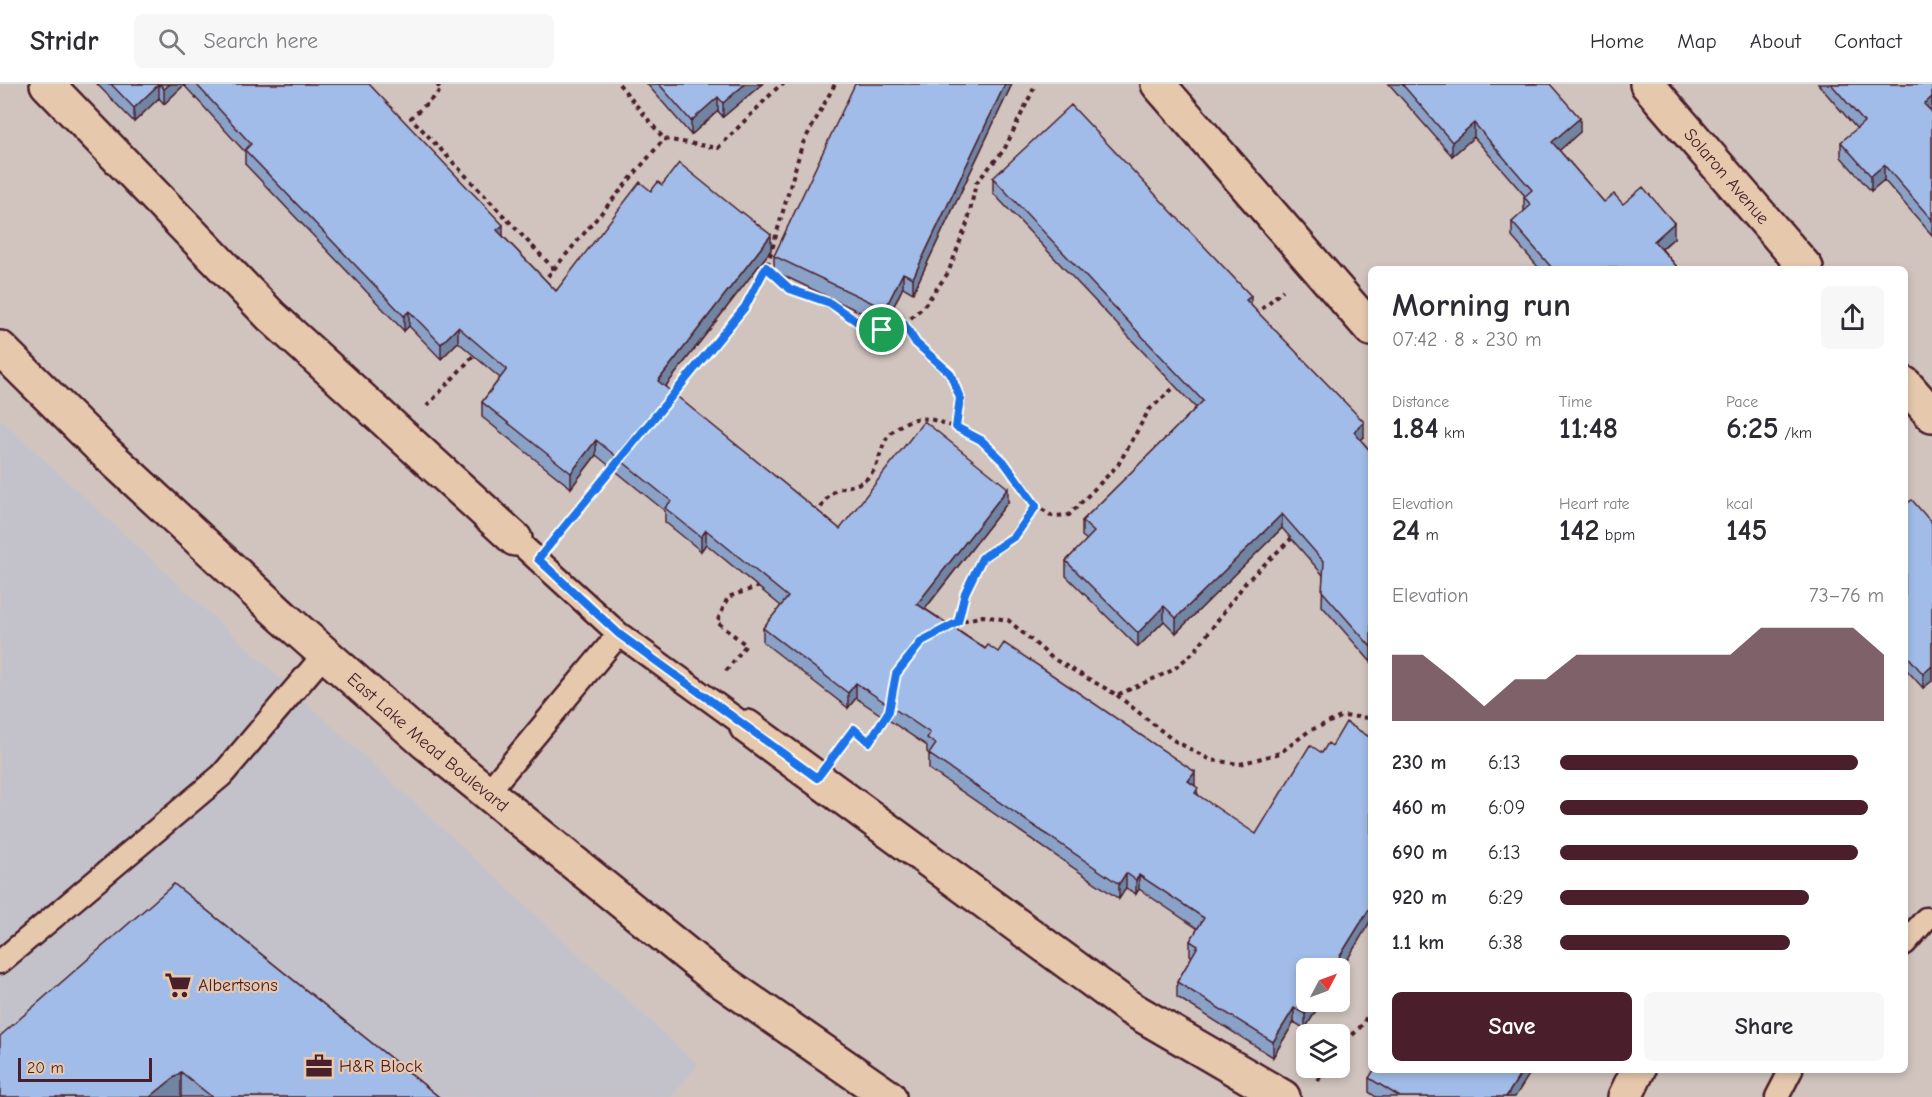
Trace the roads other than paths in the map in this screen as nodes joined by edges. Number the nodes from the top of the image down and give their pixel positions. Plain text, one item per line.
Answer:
1 (47, 84) edge
2 (1158, 84) edge
3 (1647, 84) edge
4 (1804, 266) edge
5 (1368, 326) edge
6 (0, 348) edge
7 (1908, 387) edge
8 (1932, 415) edge
9 (526, 549) joint
10 (619, 634) junction
11 (324, 655) junction
12 (747, 727) joint
13 (487, 793) junction
14 (1926, 919) dead end
15 (1908, 940) edge
16 (0, 962) edge
17 (1637, 1073) edge
18 (1789, 1073) edge
19 (889, 1097) edge
20 (1283, 1097) edge
21 (1625, 1097) edge
22 (1777, 1097) edge

1 - 9 street
2 - 5 street
3 - 4 street, Solaron Avenue
6 - 11 street, East Lake Mead Boulevard
7 - 8 street
9 - 10 lane
10 - 12 lane
10 - 13 lane
11 - 13 street, East Lake Mead Boulevard
11 - 16 lane
12 - 20 street
13 - 19 street, East Lake Mead Boulevard
14 - 15 lane
17 - 21 street
18 - 22 lane

